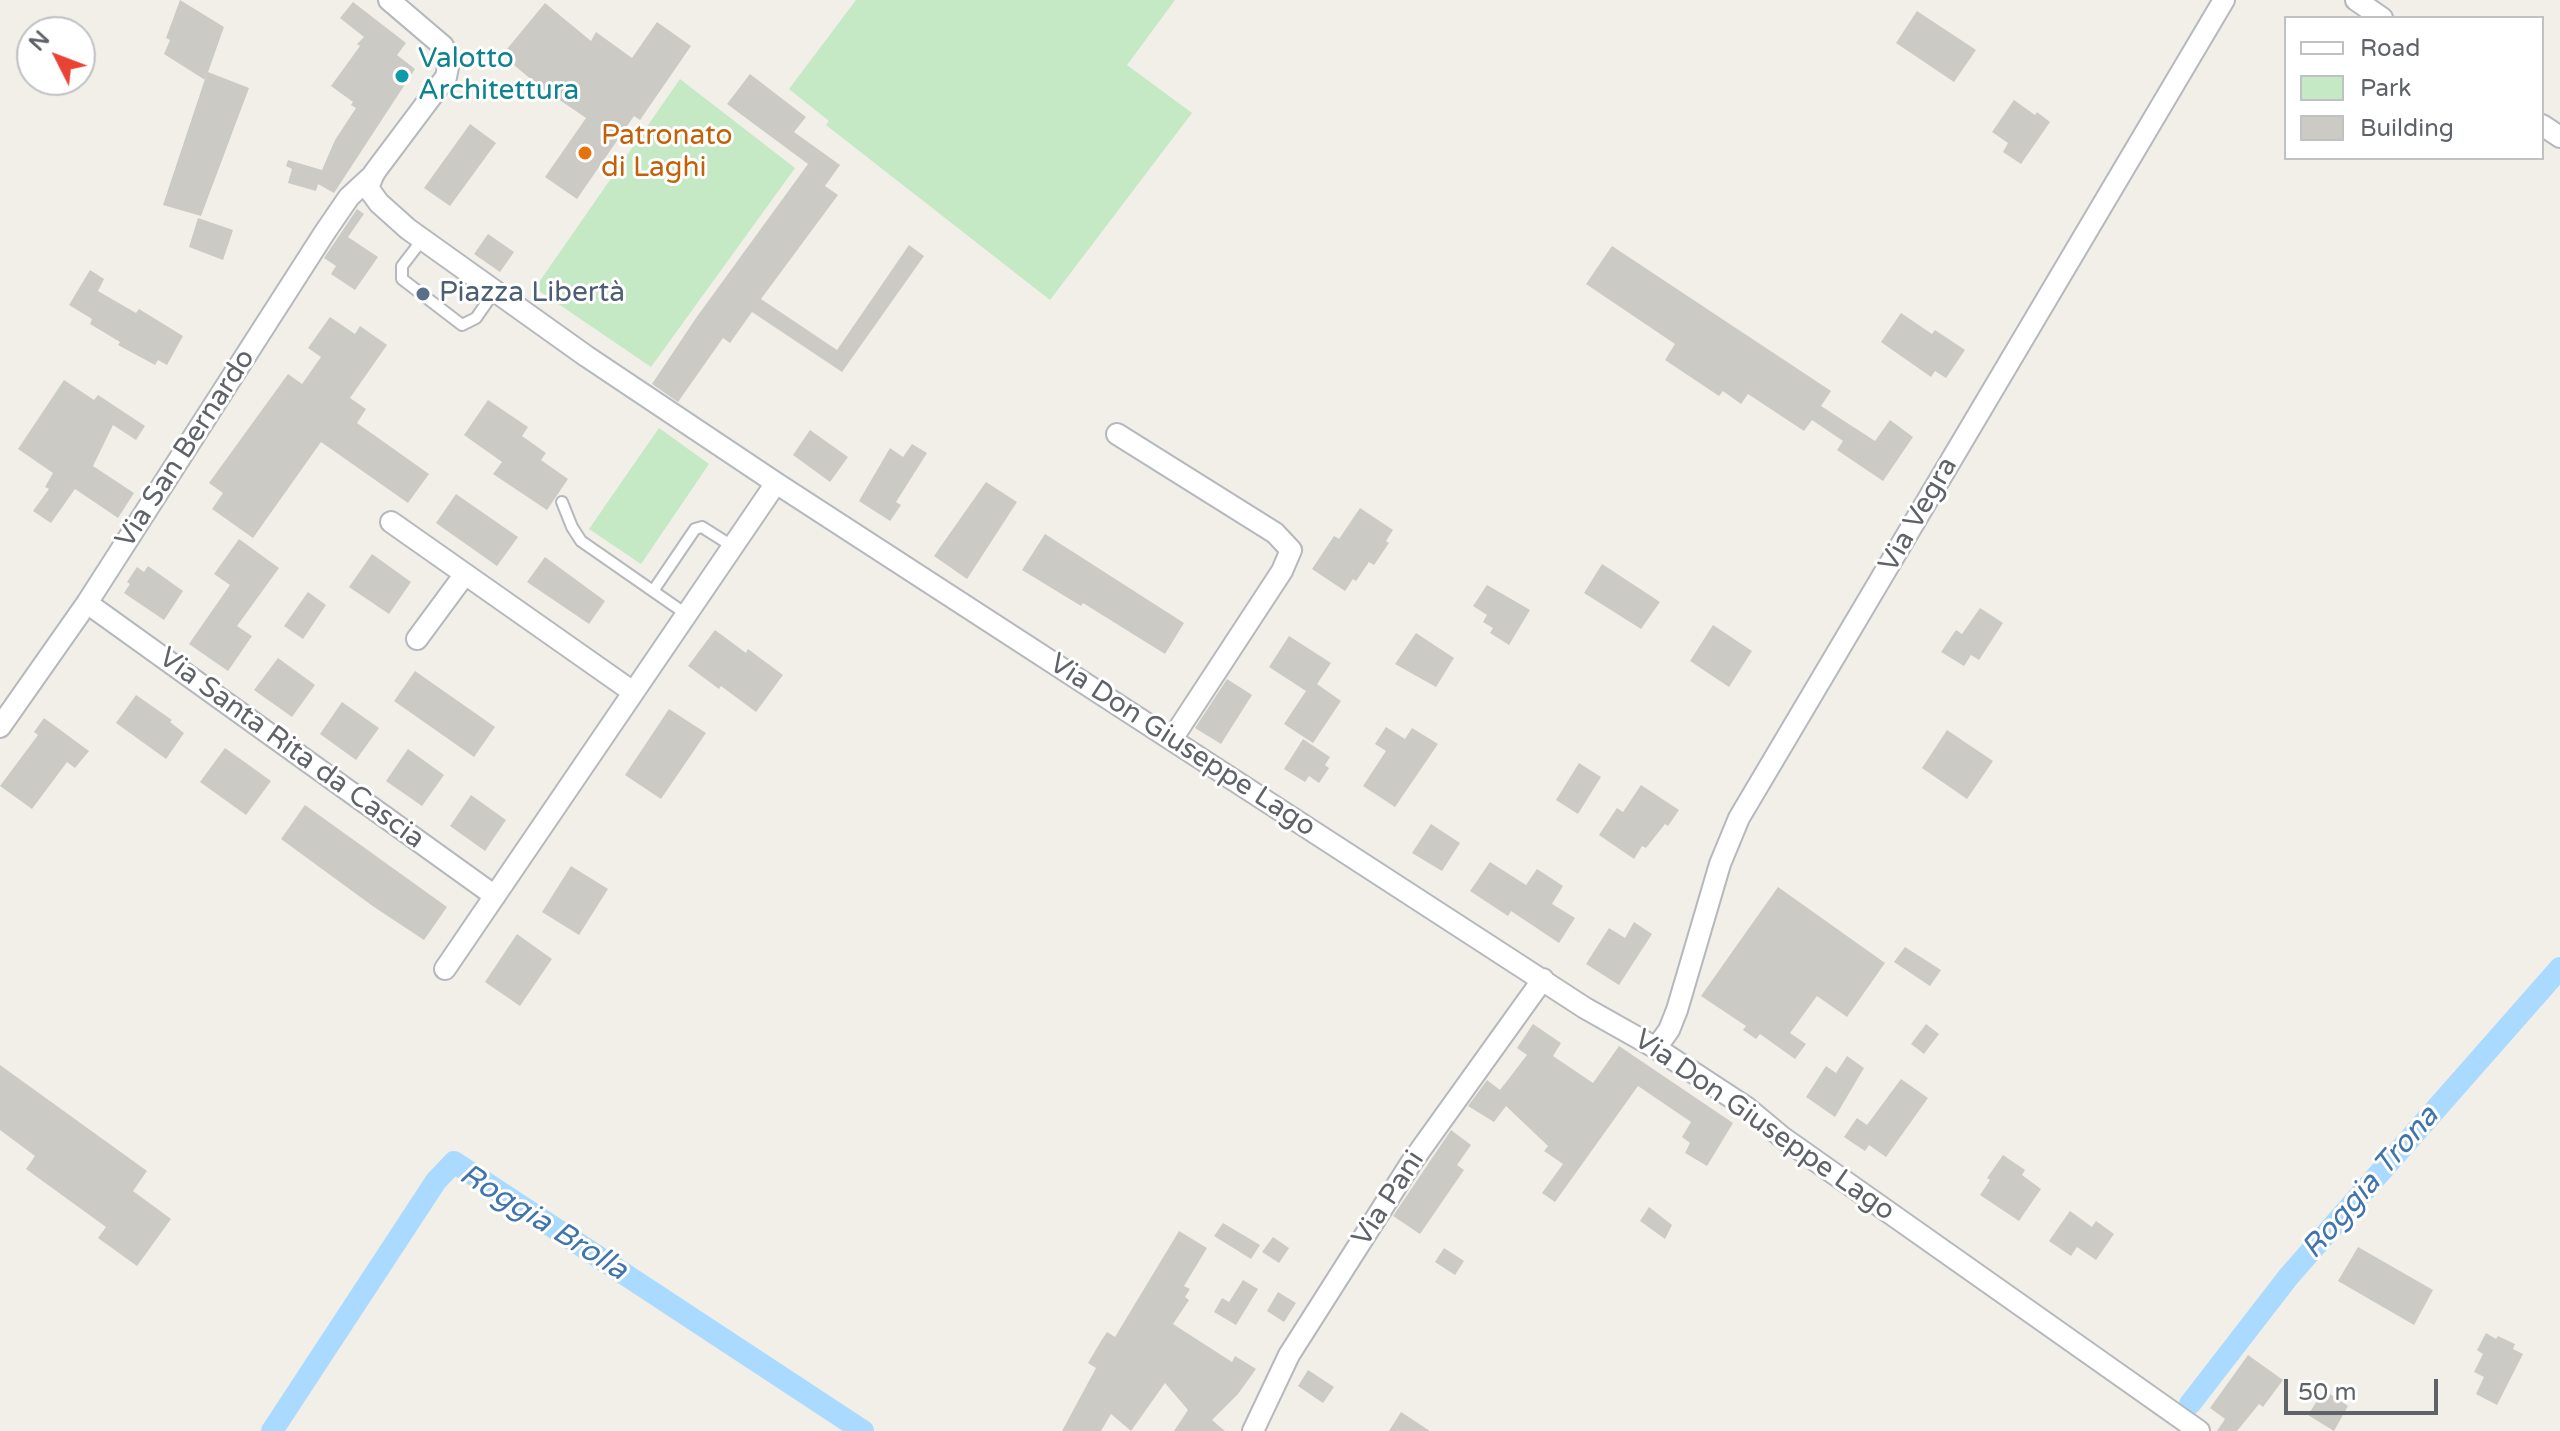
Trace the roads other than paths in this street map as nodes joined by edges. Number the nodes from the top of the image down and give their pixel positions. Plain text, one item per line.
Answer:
1 (389, 0) edge
2 (2224, 0) edge
3 (2356, 0) edge
4 (2379, 16) edge
5 (374, 173) junction
6 (422, 240) junction
7 (494, 292) junction
8 (1117, 434) dead end
9 (776, 483) junction
10 (562, 502) dead end
11 (391, 522) dead end
12 (732, 546) junction
13 (465, 574) junction
14 (653, 591) junction
15 (87, 603) junction
16 (686, 614) junction
17 (417, 639) dead end
18 (633, 692) junction
19 (0, 727) edge
20 (1172, 739) junction
21 (495, 896) junction
22 (445, 969) dead end
23 (1543, 979) junction
24 (1656, 1048) junction
25 (1253, 1431) edge
26 (2199, 1431) edge

1 - 5 street
2 - 24 street, Via Vegra
3 - 4 street
5 - 6 street, Via Don Giuseppe Lago
5 - 15 street, Via San Bernardo
6 - 7 street, Via Don Giuseppe Lago
6 - 7 lane
7 - 9 street, Via Don Giuseppe Lago
8 - 20 street
9 - 12 street
9 - 20 street, Via Don Giuseppe Lago
10 - 14 lane
11 - 13 street
12 - 14 lane
12 - 16 street
13 - 17 street
13 - 18 street
14 - 16 lane
15 - 19 street, Via San Bernardo
15 - 21 street, Via Santa Rita da Cascia
16 - 18 street
18 - 21 street
20 - 23 street, Via Don Giuseppe Lago
21 - 22 street
23 - 24 street, Via Don Giuseppe Lago
23 - 25 street, Via Pani
24 - 26 street, Via Don Giuseppe Lago

